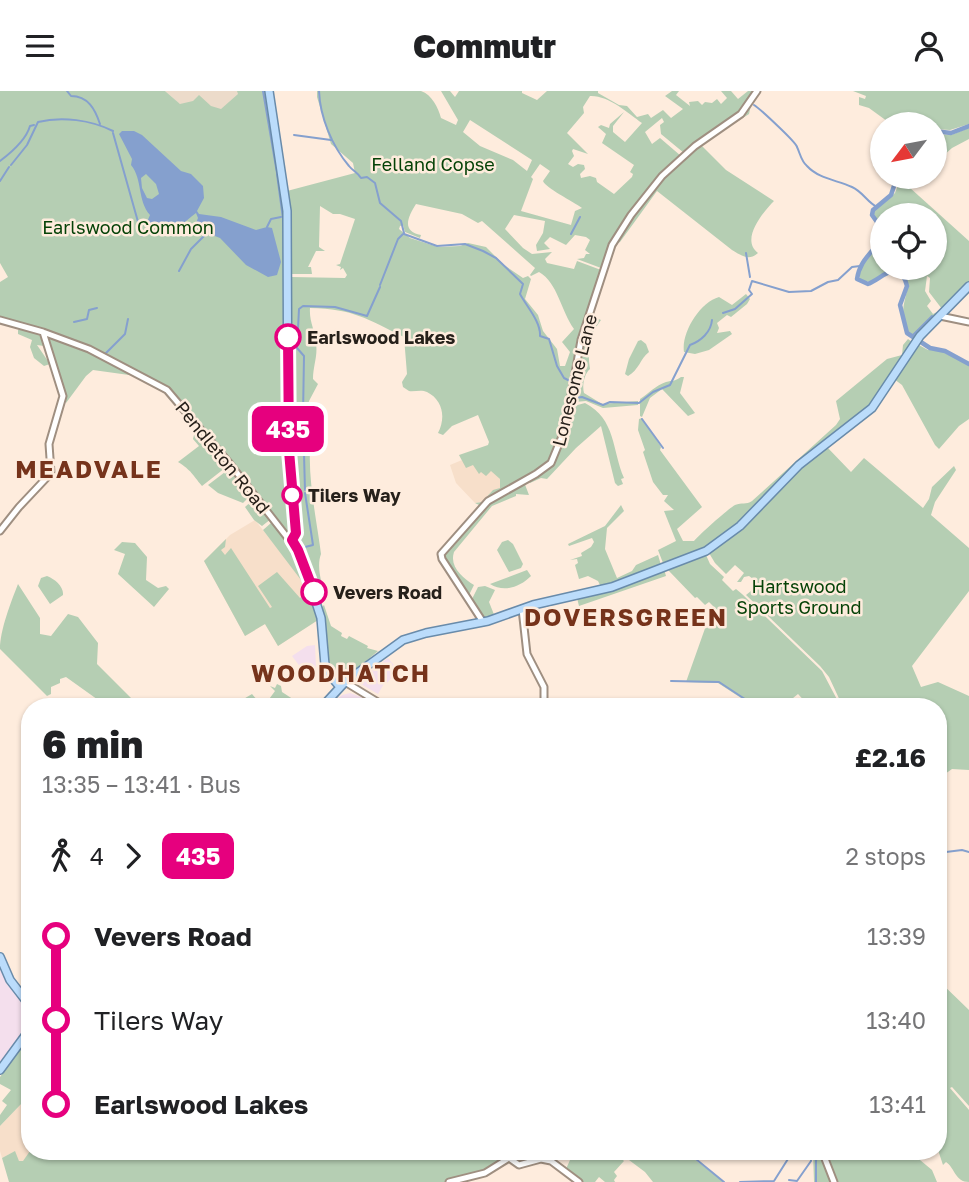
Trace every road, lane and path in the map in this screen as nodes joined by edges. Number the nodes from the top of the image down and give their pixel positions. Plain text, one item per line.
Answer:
1 (269, 91) edge
2 (757, 91) edge
3 (969, 286) edge
4 (940, 316) junction
5 (0, 320) edge
6 (969, 322) edge
7 (43, 332) junction
8 (0, 531) edge
9 (294, 540) junction
10 (522, 609) junction
11 (483, 622) junction
12 (345, 683) junction
13 (331, 698) edge
14 (372, 698) edge
15 (544, 698) edge
16 (0, 957) edge
17 (21, 994) edge
18 (21, 1041) edge
19 (0, 1070) edge
20 (502, 1160) edge
21 (514, 1160) edge
22 (537, 1160) edge
23 (546, 1160) edge
24 (825, 1160) edge
25 (449, 1182) edge
26 (579, 1182) edge
27 (834, 1182) edge

1 - 9 main road
2 - 11 street, Lonesome Lane
3 - 4 main road
4 - 6 street
4 - 10 main road
5 - 7 street, Pendleton Road
7 - 8 street
7 - 9 street, Pendleton Road
9 - 12 main road
10 - 11 main road
10 - 15 street
11 - 12 main road
12 - 13 main road
12 - 14 street
16 - 17 main road
18 - 19 main road
20 - 25 street
21 - 22 street
23 - 26 street
24 - 27 street

